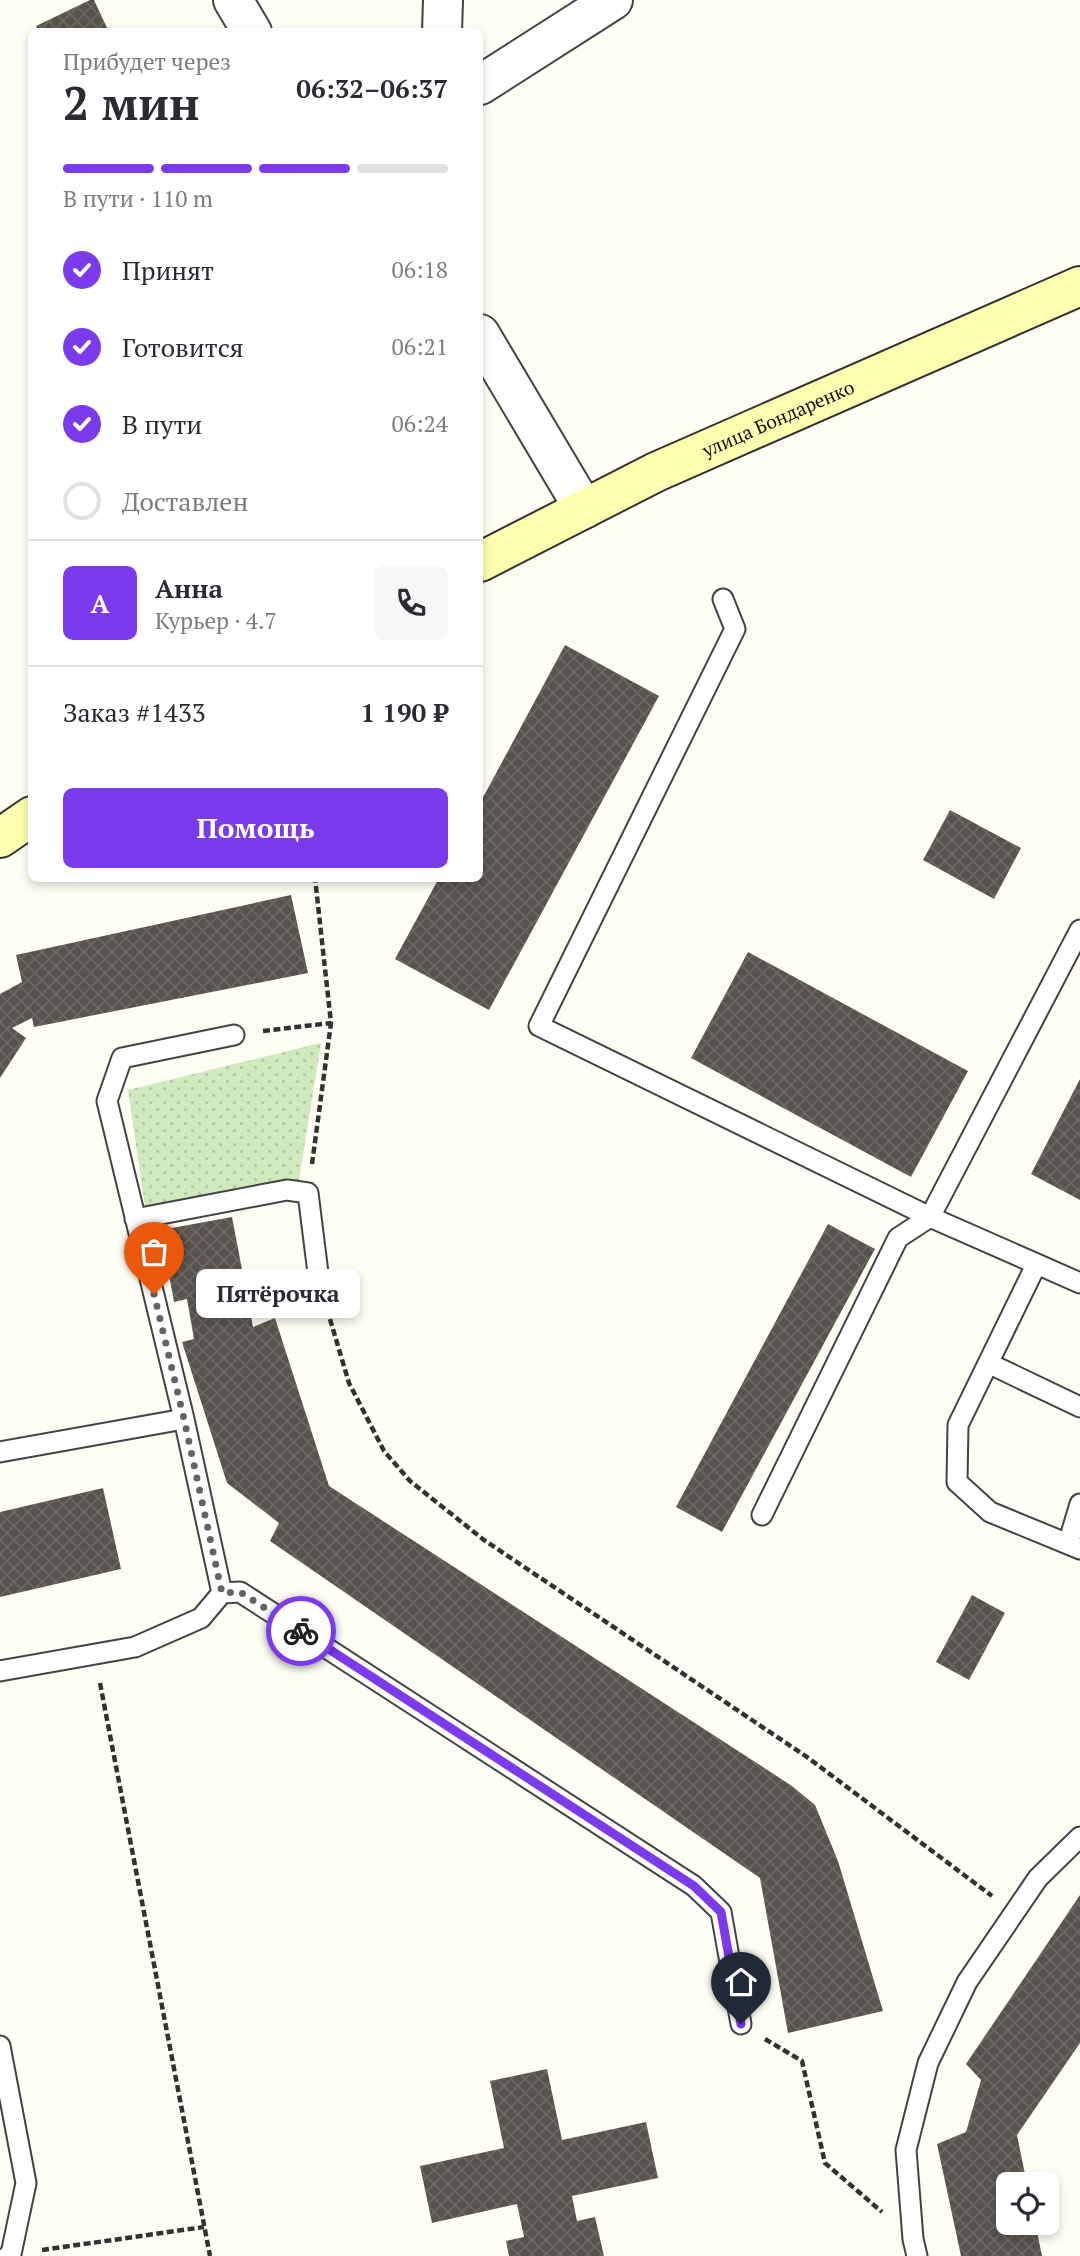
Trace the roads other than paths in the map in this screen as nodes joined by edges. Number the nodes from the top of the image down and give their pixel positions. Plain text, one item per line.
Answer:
1 (233, 0) edge
2 (443, 0) edge
3 (613, 0) edge
4 (250, 28) edge
5 (442, 28) edge
6 (483, 83) edge
7 (1080, 286) edge
8 (483, 339) edge
9 (584, 509) junction
10 (483, 560) edge
11 (723, 599) dead end
12 (28, 819) edge
13 (0, 838) edge
14 (1080, 930) edge
15 (234, 1035) road end
16 (930, 1217) junction
17 (135, 1219) junction
18 (1035, 1265) junction
19 (319, 1281) road end
20 (1080, 1283) edge
21 (988, 1363) junction
22 (1080, 1407) edge
23 (184, 1419) junction
24 (0, 1452) edge
25 (1080, 1504) edge
26 (762, 1515) dead end
27 (1074, 1546) edge
28 (222, 1593) junction
29 (0, 1671) edge
30 (1080, 1837) edge
31 (741, 2024) road end
32 (0, 2046) edge
33 (915, 2247) edge
34 (9, 2255) edge

1 - 4 street
2 - 5 street
3 - 6 street
7 - 9 street, улица Бондаренко
8 - 9 street
9 - 10 street, улица Бондаренко
11 - 16 lane
12 - 13 street
14 - 16 lane
15 - 17 lane
16 - 18 lane
16 - 26 lane
17 - 19 lane
17 - 23 lane
18 - 20 lane
18 - 21 lane
21 - 22 lane
21 - 27 lane
23 - 24 lane
23 - 28 lane
25 - 27 lane
28 - 29 lane
28 - 31 lane
30 - 33 lane
32 - 34 lane

